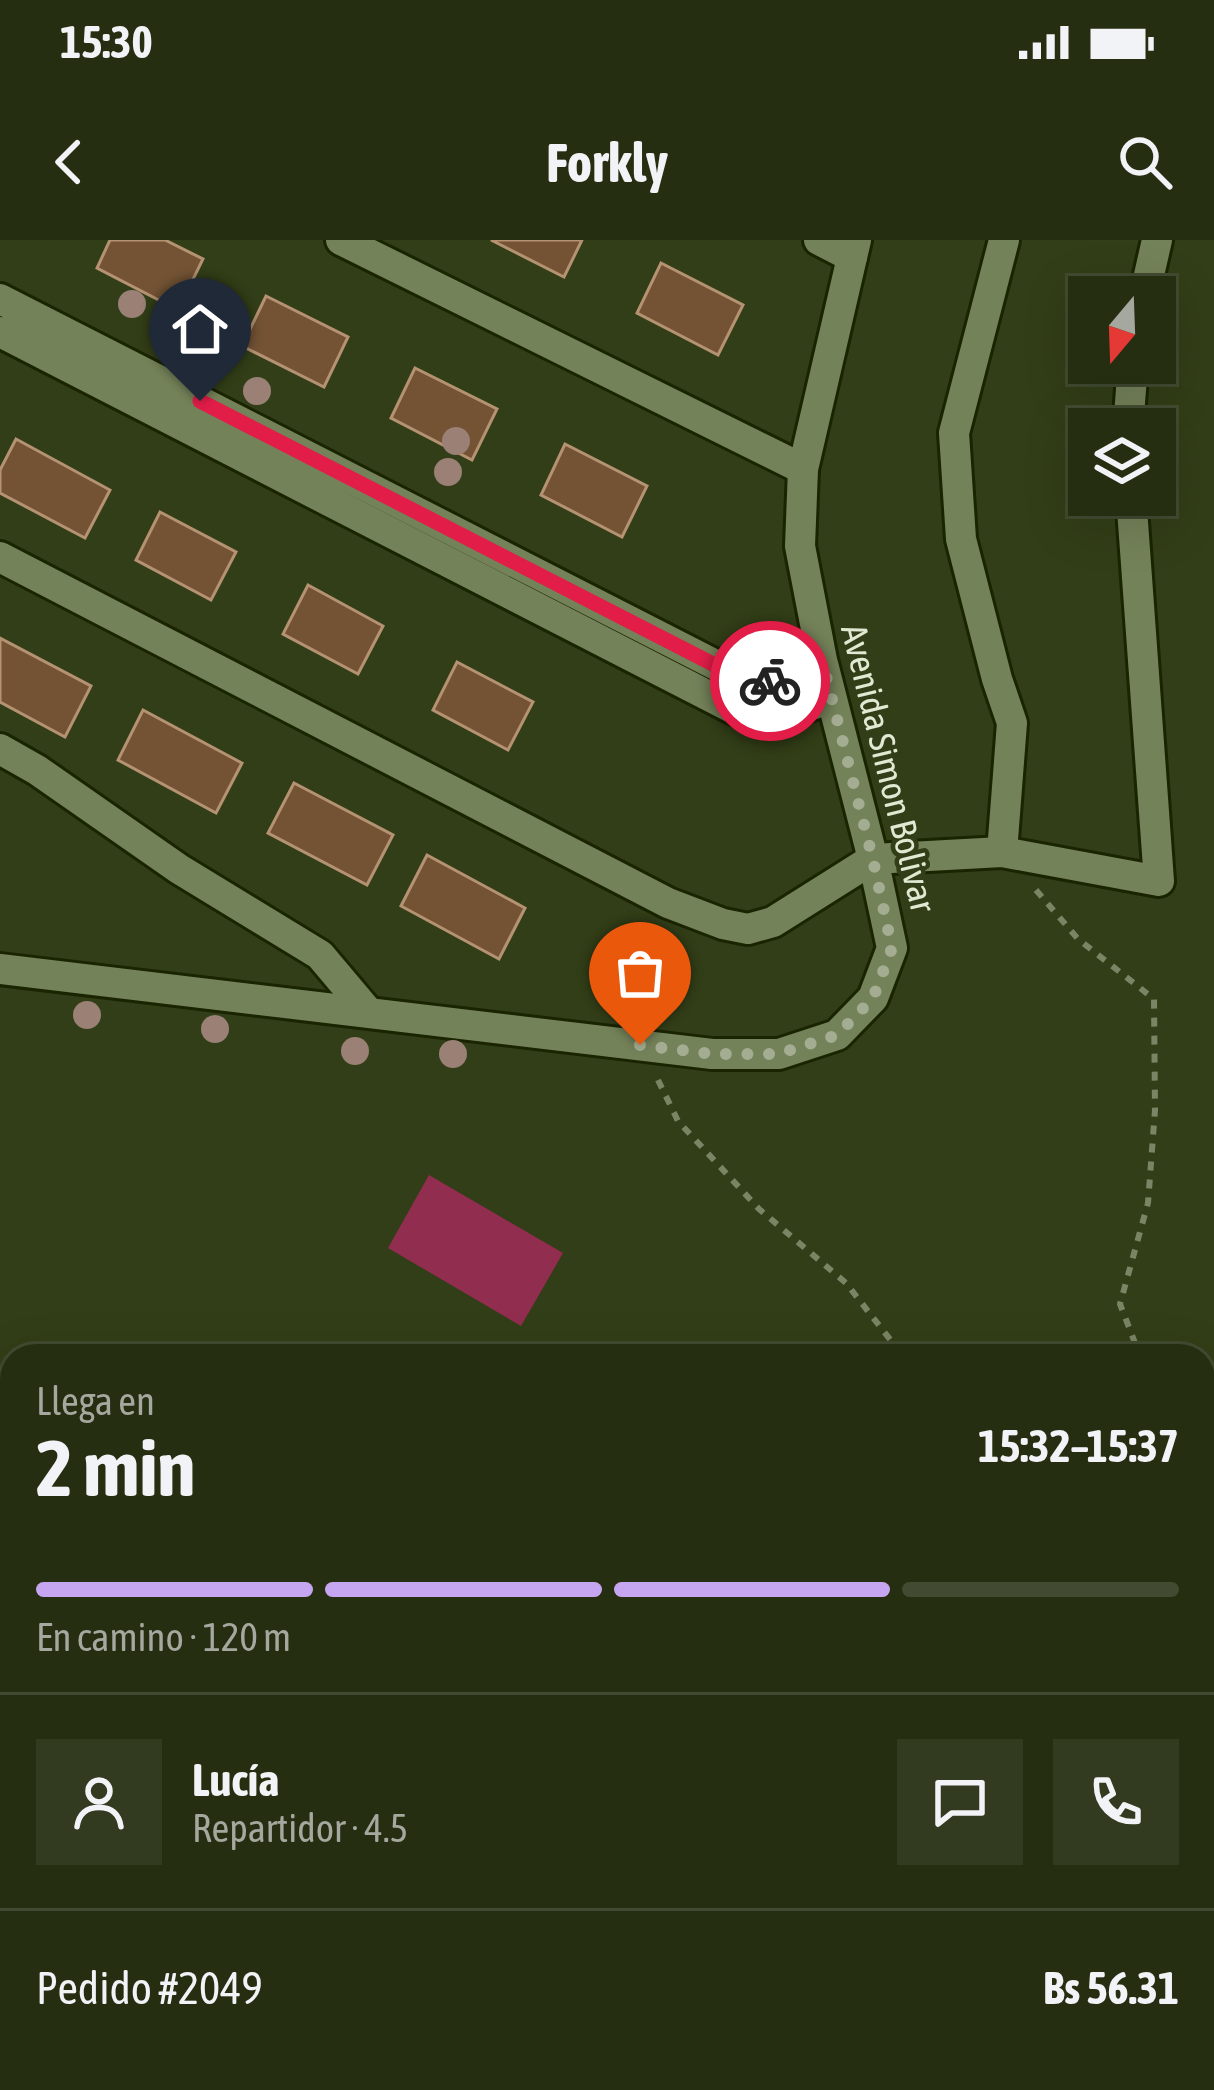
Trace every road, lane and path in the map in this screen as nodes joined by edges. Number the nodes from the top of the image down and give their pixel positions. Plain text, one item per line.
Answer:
1 (341, 240) edge
2 (819, 240) edge
3 (1004, 240) edge
4 (1156, 240) edge
5 (854, 248) edge
6 (1148, 276) edge
7 (0, 298) edge
8 (0, 332) edge
9 (802, 469) junction
10 (314, 477) junction
11 (1133, 516) edge
12 (0, 557) edge
13 (822, 660) junction
14 (831, 698) junction
15 (0, 749) edge
16 (1002, 851) junction
17 (873, 860) junction
18 (0, 968) edge
19 (368, 1012) junction
20 (640, 1045) junction
21 (894, 1344) edge
22 (1135, 1344) edge

1 - 9 street
2 - 5 street
3 - 16 street
4 - 6 street
5 - 9 street, Avenida Simon Bolivar
7 - 10 street
8 - 10 street
9 - 13 street, Avenida Simon Bolivar
10 - 13 street
10 - 14 street
11 - 16 street
12 - 17 street
13 - 14 street, Avenida Simon Bolivar
14 - 17 street, Avenida Simon Bolivar
15 - 19 street
16 - 17 street
16 - 22 path
17 - 20 street, Avenida Simon Bolivar
18 - 19 street, Avenida Simon Bolivar
19 - 20 street, Avenida Simon Bolivar
20 - 21 path

